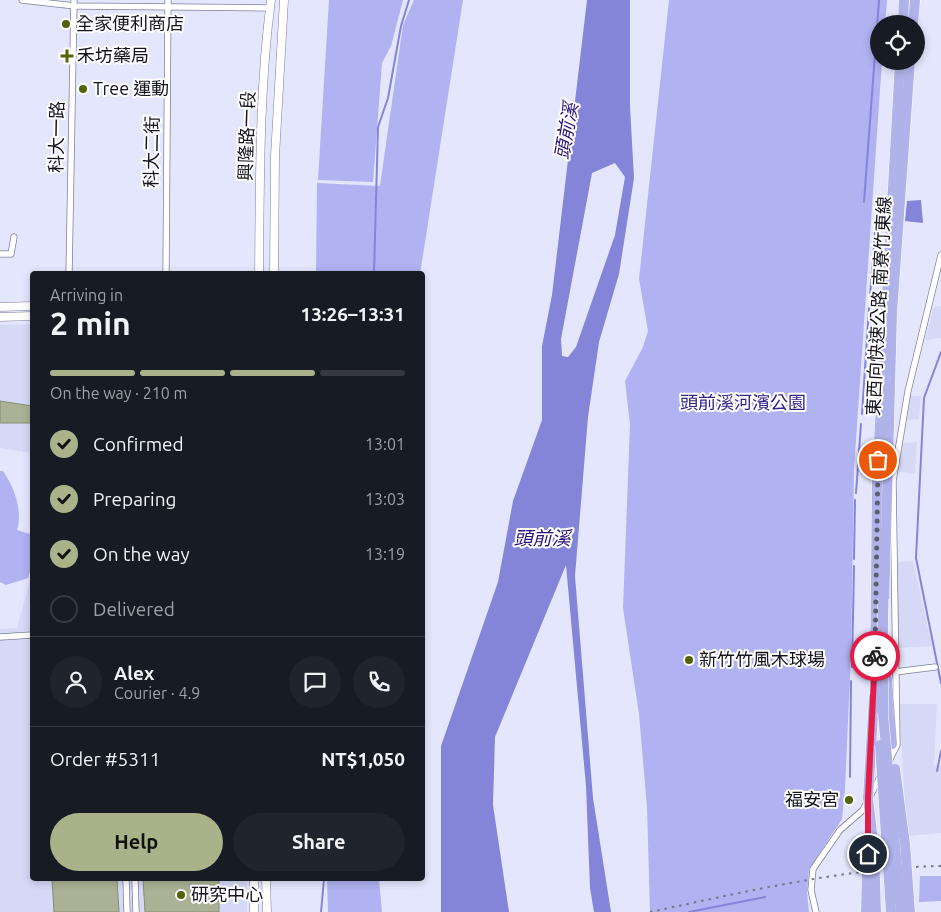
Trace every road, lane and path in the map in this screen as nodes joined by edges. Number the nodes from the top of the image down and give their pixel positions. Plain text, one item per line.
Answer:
1 (22, 0) edge
2 (284, 0) edge
3 (904, 0) edge
4 (915, 0) edge
5 (75, 3) edge
6 (168, 3) edge
7 (270, 4) edge
8 (903, 15) edge
9 (914, 15) edge
10 (900, 70) edge
11 (909, 70) edge
12 (14, 237) dead end
13 (0, 254) edge
14 (941, 255) edge
15 (69, 271) edge
16 (166, 271) edge
17 (259, 271) edge
18 (274, 271) edge
19 (30, 306) edge
20 (0, 307) edge
21 (30, 316) edge
22 (0, 317) edge
23 (883, 598) junction
24 (30, 635) edge
25 (0, 637) edge
26 (935, 666) dead end
27 (895, 672) junction
28 (875, 674) junction
29 (868, 798) junction
30 (126, 881) edge
31 (135, 881) edge
32 (254, 881) edge
33 (266, 881) edge
34 (127, 912) edge
35 (136, 912) edge
36 (254, 912) edge
37 (268, 912) edge
38 (816, 912) edge
39 (866, 912) edge
40 (876, 912) edge
41 (891, 912) edge
42 (901, 912) edge
43 (910, 912) edge

1 - 5 street
2 - 18 street, 興隆路一段
3 - 8 highway
4 - 9 highway
5 - 6 street
5 - 15 street, 科大一路
6 - 7 street
6 - 16 street, 科大二街
7 - 17 street, 興隆路一段
10 - 28 highway, 東西向快速公路 南寮竹東線
11 - 23 highway, 東西向快速公路 南寮竹東線
12 - 13 street
14 - 27 street
19 - 20 street
21 - 22 street
23 - 42 highway, 東西向快速公路 南寮竹東線, bridge
23 - 43 highway, bridge
24 - 25 street
26 - 27 street
27 - 38 street
28 - 29 highway, bridge
28 - 41 highway, 東西向快速公路 南寮竹東線, bridge
29 - 39 highway, bridge
29 - 40 highway, bridge
30 - 34 street
31 - 35 street
32 - 36 street
33 - 37 street

